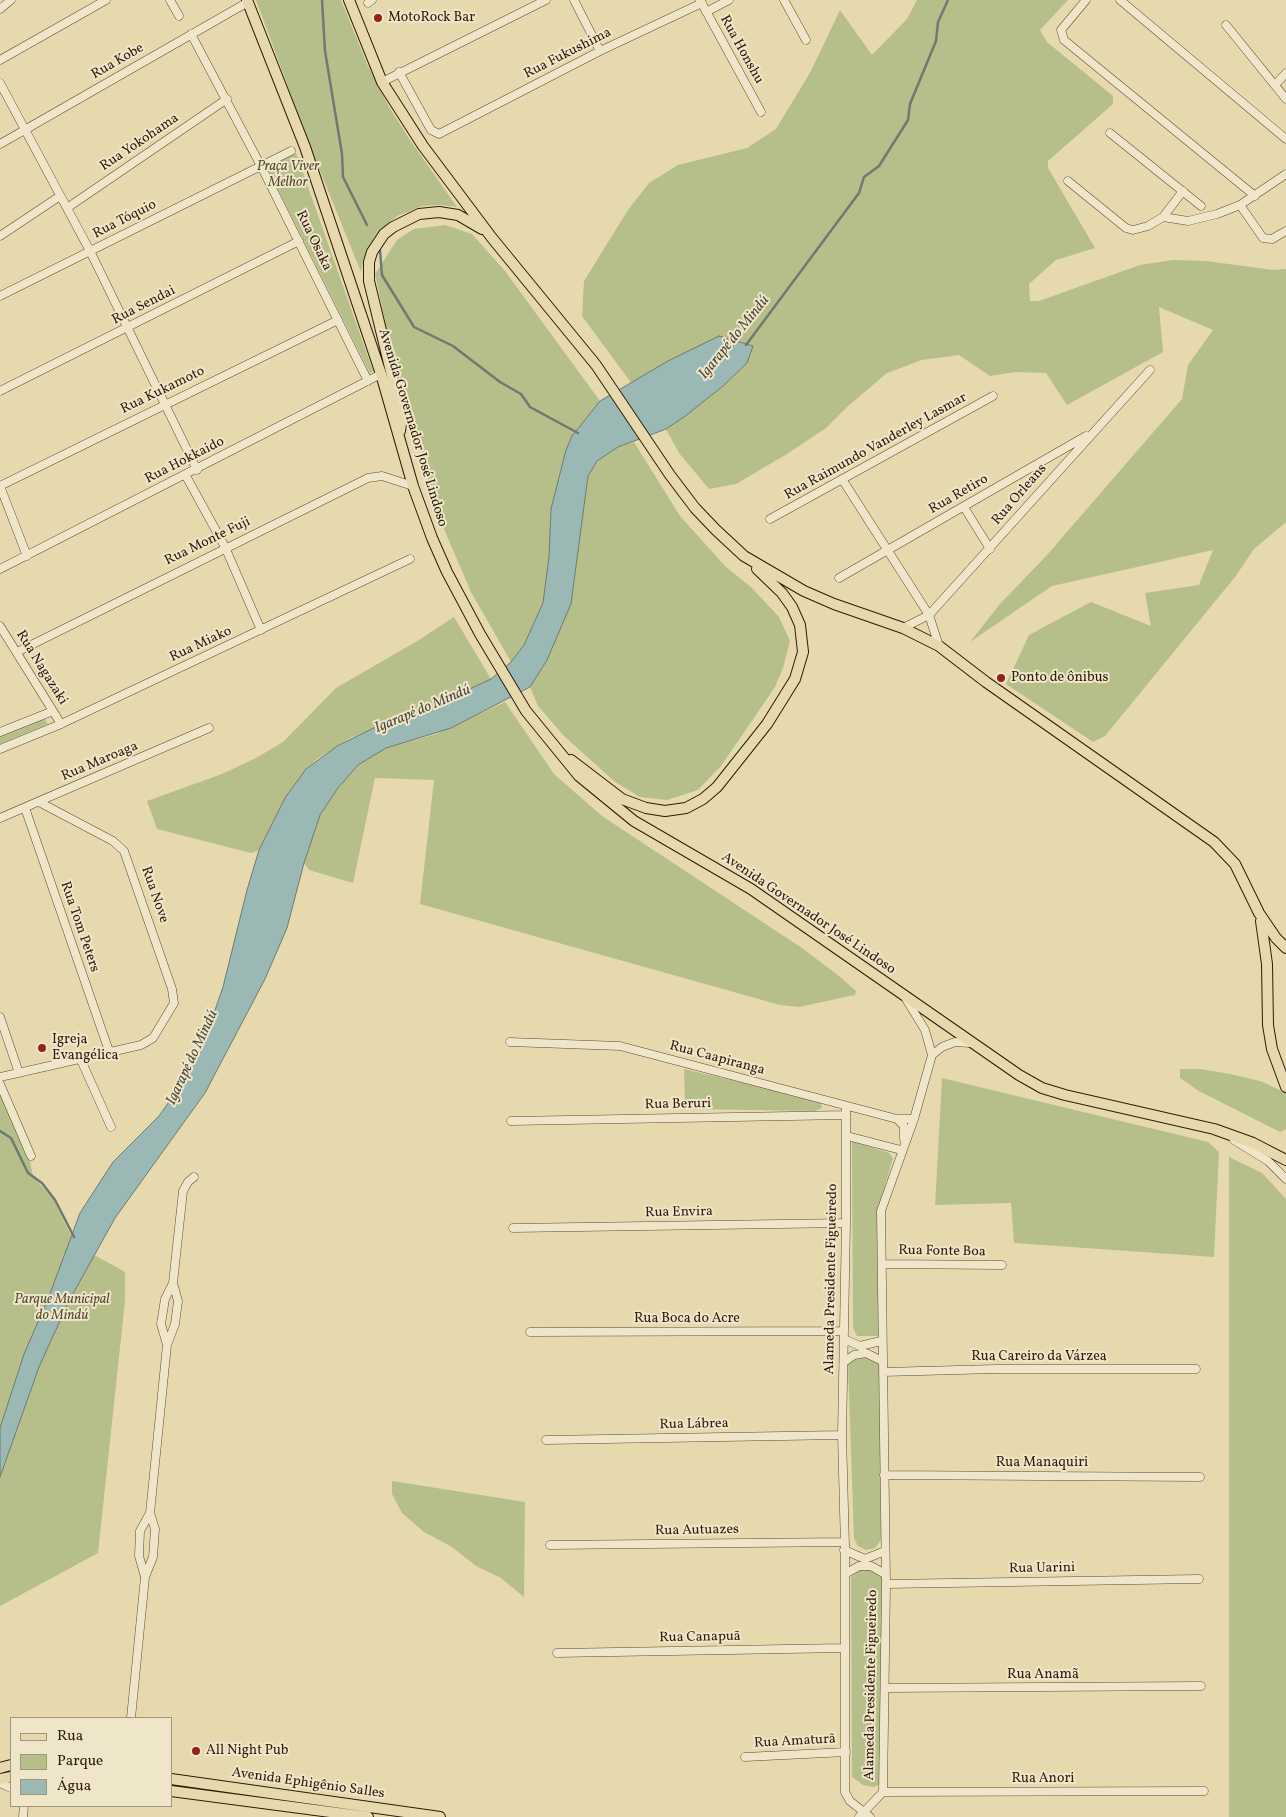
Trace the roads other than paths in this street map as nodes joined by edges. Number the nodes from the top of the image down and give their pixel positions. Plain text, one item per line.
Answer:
1 (11, 0) edge
2 (106, 0) edge
3 (170, 0) edge
4 (349, 0) edge
5 (546, 0) edge
6 (574, 0) edge
7 (729, 0) edge
8 (784, 0) edge
9 (1086, 0) edge
10 (1120, 0) edge
11 (248, 1) edge
12 (701, 2) edge
13 (0, 9) edge
14 (706, 12) junction
15 (179, 16) dead end
16 (1226, 25) dead end
17 (191, 34) junction
18 (806, 40) dead end
19 (600, 51) junction
20 (0, 60) edge
21 (399, 72) junction
22 (1286, 73) edge
23 (382, 82) junction
24 (0, 83) edge
25 (1275, 85) junction
26 (227, 99) junction
27 (1286, 99) edge
28 (761, 112) dead end
29 (26, 129) junction
30 (1110, 133) dead end
31 (1286, 139) edge
32 (0, 144) edge
33 (291, 152) dead end
34 (261, 166) junction
35 (1286, 174) edge
36 (1068, 181) dead end
37 (1183, 191) junction
38 (60, 196) junction
39 (1255, 196) junction
40 (1240, 204) junction
41 (1201, 206) dead end
42 (67, 208) junction
43 (1163, 217) junction
44 (1286, 231) edge
45 (0, 236) edge
46 (492, 238) junction
47 (299, 242) junction
48 (90, 251) junction
49 (0, 296) edge
50 (338, 320) junction
51 (128, 328) junction
52 (1150, 370) dead end
53 (381, 374) junction
54 (368, 381) junction
55 (0, 391) edge
56 (993, 396) dead end
57 (164, 404) junction
58 (1092, 432) junction
59 (399, 434) junction
60 (197, 470) junction
61 (186, 476) junction
62 (842, 479) junction
63 (0, 486) edge
64 (413, 486) junction
65 (964, 507) junction
66 (770, 519) dead end
67 (225, 547) junction
68 (990, 549) junction
69 (888, 551) junction
70 (27, 556) junction
71 (744, 556) junction
72 (410, 559) dead end
73 (0, 570) edge
74 (839, 578) dead end
75 (929, 616) junction
76 (0, 626) edge
77 (903, 628) junction
78 (261, 630) junction
79 (939, 646) junction
80 (17, 652) junction
81 (53, 711) junction
82 (61, 724) junction
83 (209, 728) dead end
84 (0, 732) edge
85 (548, 741) junction
86 (0, 749) edge
87 (39, 802) junction
88 (25, 808) junction
89 (0, 818) edge
90 (1259, 913) junction
91 (1286, 948) edge
92 (903, 995) junction
93 (0, 1017) edge
94 (510, 1042) dead end
95 (970, 1042) junction
96 (110, 1054) junction
97 (932, 1055) junction
98 (81, 1060) junction
99 (19, 1073) junction
100 (0, 1077) edge
101 (0, 1084) edge
102 (1286, 1087) edge
103 (846, 1106) junction
104 (846, 1115) junction
105 (897, 1119) junction
106 (914, 1119) junction
107 (511, 1121) dead end
108 (111, 1127) dead end
109 (1214, 1129) junction
110 (847, 1136) junction
111 (902, 1148) junction
112 (31, 1156) dead end
113 (1286, 1160) edge
114 (194, 1177) dead end
115 (1286, 1179) edge
116 (846, 1223) junction
117 (513, 1228) dead end
118 (882, 1264) junction
119 (1002, 1265) dead end
120 (173, 1283) junction
121 (530, 1332) dead end
122 (844, 1335) junction
123 (881, 1341) junction
124 (167, 1345) junction
125 (882, 1361) junction
126 (844, 1362) junction
127 (1196, 1369) dead end
128 (883, 1372) junction
129 (842, 1435) junction
130 (546, 1440) dead end
131 (884, 1475) junction
132 (1200, 1476) dead end
133 (150, 1513) junction
134 (550, 1545) dead end
135 (844, 1546) junction
136 (885, 1551) junction
137 (845, 1574) junction
138 (885, 1574) junction
139 (145, 1577) junction
140 (1199, 1579) dead end
141 (886, 1584) junction
142 (844, 1648) junction
143 (557, 1653) dead end
144 (1201, 1686) dead end
145 (885, 1688) junction
146 (131, 1717) edge
147 (846, 1752) junction
148 (745, 1757) dead end
149 (172, 1779) edge
150 (172, 1790) edge
151 (1204, 1791) dead end
152 (883, 1792) junction
153 (864, 1816) edge
154 (368, 1817) edge
155 (440, 1817) edge

1 - 13 street
2 - 20 street
3 - 15 street
4 - 23 main road
5 - 21 street
6 - 19 street
7 - 14 street
8 - 18 street
9 - 39 street
10 - 31 street
11 - 17 street, Rua Kobe
11 - 53 main road, Avenida Governador José Lindoso
12 - 14 street, Rua Honshu
12 - 19 street, Rua Fukushima
14 - 28 street, Rua Honshu
16 - 25 street
17 - 26 street, Rua Osaka
17 - 29 street, Rua Kobe
19 - 21 street, Rua Fukushima
21 - 23 street
22 - 25 street
23 - 46 main road
24 - 29 street
25 - 27 street
26 - 34 street, Rua Osaka
26 - 42 street, Rua Yokohama
29 - 32 street, Rua Kobe
29 - 38 street
30 - 37 street
33 - 34 street, Rua Tóquio
34 - 47 street, Rua Osaka
34 - 48 street, Rua Tóquio
35 - 39 street
36 - 43 street
37 - 41 street
37 - 43 street
38 - 42 street
38 - 45 street
39 - 40 street
40 - 43 street
40 - 44 street
42 - 48 street
46 - 59 main road
46 - 71 main road
47 - 50 street, Rua Osaka
47 - 51 street, Rua Sendai
48 - 49 street, Rua Tóquio
48 - 51 street
50 - 54 street, Rua Osaka
50 - 57 street, Rua Kukamoto
51 - 55 street, Rua Sendai
51 - 57 street
52 - 58 street, Rua Orleans
53 - 54 street, Rua Hokkaido
53 - 59 main road, Avenida Governador José Lindoso
54 - 60 street, Rua Hokkaido
56 - 62 street, Rua Raimundo Vanderley Lasmar
57 - 60 street
57 - 63 street, Rua Kukamoto
58 - 65 street, Rua Retiro
58 - 68 street, Rua Orleans
59 - 64 main road, Avenida Governador José Lindoso
60 - 61 street, Rua Hokkaido
61 - 67 street
61 - 70 street, Rua Hokkaido
62 - 66 street, Rua Raimundo Vanderley Lasmar
62 - 69 street
63 - 70 street
64 - 67 street, Rua Monte Fuji
64 - 85 main road, Avenida Governador José Lindoso
65 - 68 street
65 - 69 street, Rua Retiro
67 - 78 street
67 - 80 street, Rua Monte Fuji
68 - 75 street, Rua Orleans
69 - 74 street, Rua Retiro
69 - 75 street
70 - 73 street, Rua Hokkaido
71 - 77 main road
71 - 85 main road
72 - 78 street, Rua Miako
75 - 77 street, Rua Orleans
75 - 79 street
76 - 80 street, Rua Nagazaki
77 - 79 main road
78 - 82 street, Rua Miako
79 - 90 main road
80 - 81 street, Rua Nagazaki
81 - 82 street, Rua Nagazaki
81 - 84 street
82 - 86 street, Rua Miako
83 - 87 street, Rua Maroaga
85 - 92 main road, Avenida Governador José Lindoso
87 - 88 street, Rua Maroaga
87 - 96 street, Rua Nove
88 - 89 street, Rua Maroaga
88 - 96 street, Rua Tom Peters
90 - 91 main road
90 - 102 main road
92 - 95 main road, Avenida Governador José Lindoso
92 - 97 street
93 - 99 street
94 - 103 street, Rua Caapiranga
95 - 97 street
95 - 109 main road, Avenida Governador José Lindoso
96 - 98 street
97 - 106 street, Alameda Presidente Figueiredo
98 - 99 street
98 - 108 street
99 - 100 street
101 - 112 street
103 - 104 street, Alameda Presidente Figueiredo
103 - 105 street, Rua Caapiranga
104 - 107 street, Rua Beruri
104 - 110 street, Alameda Presidente Figueiredo
105 - 106 street, Rua Caapiranga
105 - 111 street
106 - 111 street, Alameda Presidente Figueiredo
109 - 113 main road, Avenida Governador José Lindoso
109 - 115 street
110 - 111 street
110 - 116 street, Alameda Presidente Figueiredo
111 - 118 street, Alameda Presidente Figueiredo
114 - 120 street
116 - 117 street, Rua Envira
116 - 122 street, Alameda Presidente Figueiredo
118 - 119 street, Rua Fonte Boa
118 - 123 street, Alameda Presidente Figueiredo
120 - 124 street
120 - 124 street
121 - 122 street, Rua Boca do Acre
122 - 123 street, Rua Boca do Acre
122 - 126 street, Alameda Presidente Figueiredo
123 - 125 street, Alameda Presidente Figueiredo
124 - 133 street
125 - 126 street
125 - 128 street, Alameda Presidente Figueiredo
126 - 129 street, Alameda Presidente Figueiredo
127 - 128 street, Rua Careiro da Várzea
128 - 131 street, Alameda Presidente Figueiredo
129 - 130 street, Rua Lábrea
129 - 135 street, Alameda Presidente Figueiredo
131 - 132 street, Rua Manaquiri
131 - 136 street, Alameda Presidente Figueiredo
133 - 139 street
133 - 139 street
134 - 135 street, Rua Autuazes
135 - 136 street
135 - 137 street, Alameda Presidente Figueiredo
136 - 138 street, Alameda Presidente Figueiredo
137 - 138 street
137 - 142 street, Alameda Presidente Figueiredo
138 - 141 street, Alameda Presidente Figueiredo
139 - 146 street
140 - 141 street, Rua Uarini
141 - 145 street, Alameda Presidente Figueiredo
142 - 143 street, Rua Canapuã
142 - 147 street, Alameda Presidente Figueiredo
144 - 145 street, Rua Anamã
145 - 152 street, Alameda Presidente Figueiredo
147 - 148 street, Rua Amaturã
147 - 153 street, Alameda Presidente Figueiredo
149 - 155 main road, Avenida Ephigênio Salles
150 - 154 main road, Avenida Ephigênio Salles
151 - 152 street, Rua Anori
152 - 153 street, Alameda Presidente Figueiredo

